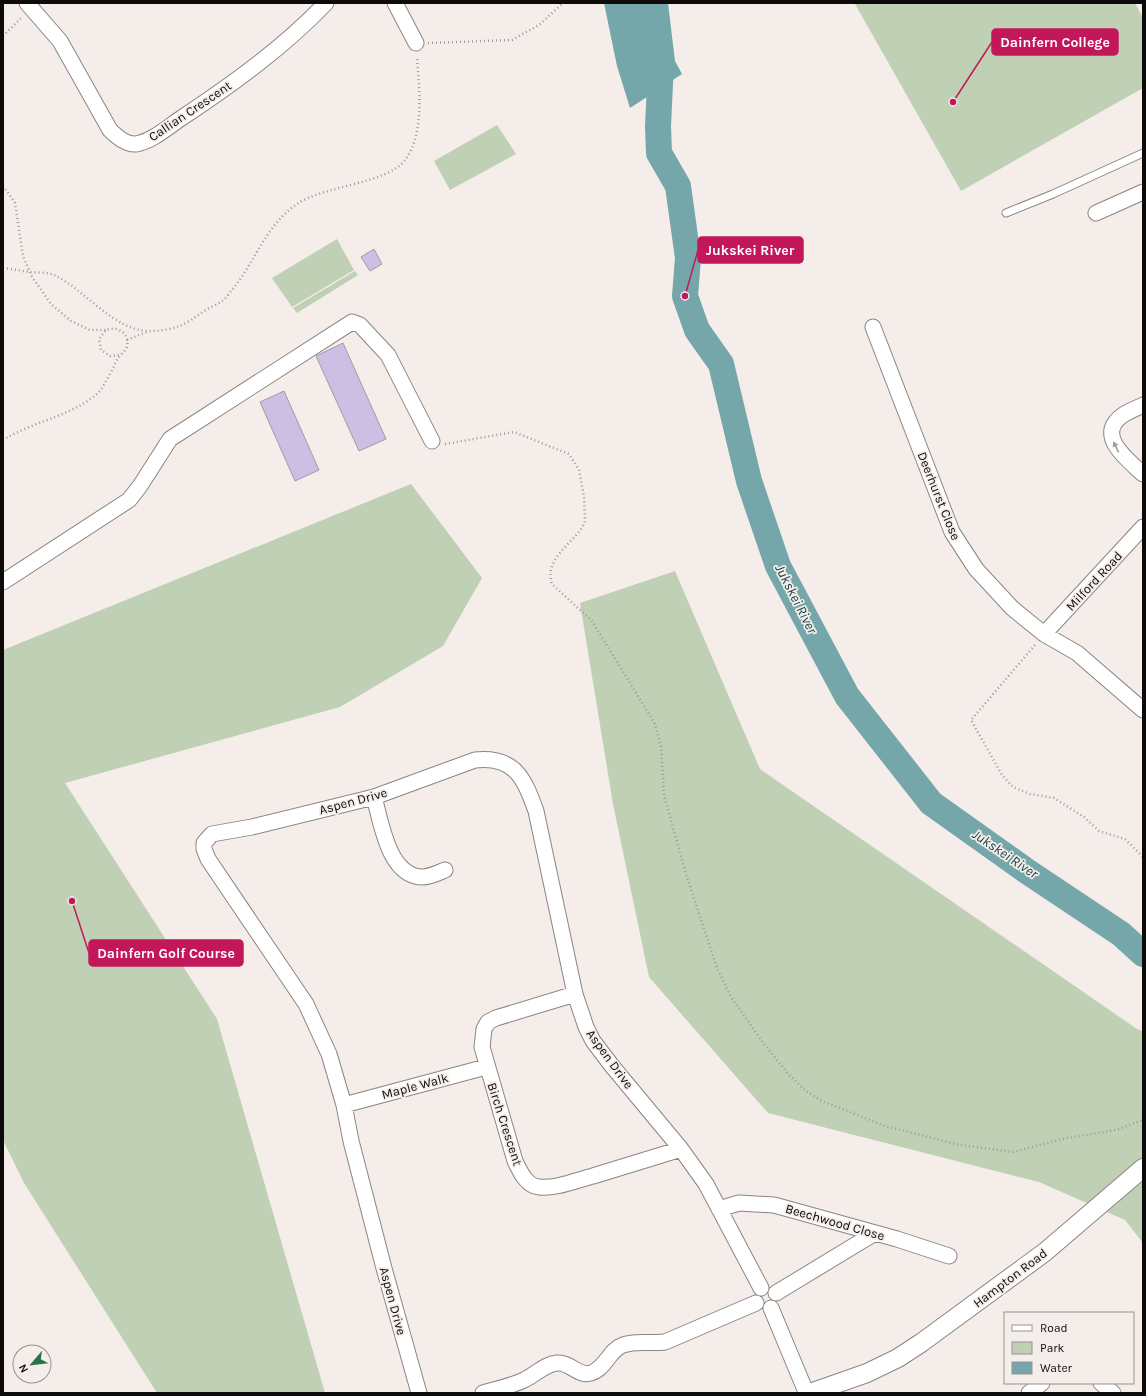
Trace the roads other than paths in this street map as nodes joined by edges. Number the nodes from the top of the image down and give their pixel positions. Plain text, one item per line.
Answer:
1 (326, 3) edge
2 (395, 3) edge
3 (30, 6) edge
4 (416, 43) road end
5 (1143, 153) edge
6 (1143, 192) edge
7 (1096, 212) dead end
8 (1006, 213) dead end
9 (873, 327) dead end
10 (1143, 405) edge
11 (432, 441) road end
12 (1143, 474) edge
13 (1143, 527) edge
14 (3, 582) edge
15 (1044, 634) junction
16 (1143, 710) edge
17 (374, 797) junction
18 (445, 870) dead end
19 (575, 994) junction
20 (486, 1067) junction
21 (344, 1105) junction
22 (682, 1149) junction
23 (1143, 1168) edge
24 (719, 1209) junction
25 (875, 1233) junction
26 (949, 1256) dead end
27 (761, 1288) junction
28 (776, 1293) junction
29 (756, 1303) junction
30 (771, 1308) junction
31 (867, 1373) junction
32 (1102, 1384) edge
33 (419, 1393) edge
34 (484, 1393) edge
35 (809, 1393) edge
36 (847, 1393) edge
37 (1113, 1393) edge

1 - 3 street, Callian Crescent
2 - 4 street
5 - 8 lane
6 - 7 street
9 - 15 street, Deerhurst Close
12 -> 10 street
11 - 14 street
13 - 15 street, Milford Road
15 - 16 street, Deerhurst Close
17 - 18 street
17 - 19 street, Aspen Drive
17 - 21 street, Aspen Drive
19 - 20 street, Birch Crescent
19 - 22 street, Aspen Drive
20 - 21 street, Maple Walk
20 - 22 street, Birch Crescent
21 - 33 street, Aspen Drive
22 - 24 street, Aspen Drive
23 - 31 street, Hampton Road
24 - 25 street, Beechwood Close
24 - 27 street, Aspen Drive
25 - 26 street, Beechwood Close
25 - 28 street
27 - 28 street
27 - 29 street
28 - 30 street
29 - 30 street
29 - 34 street
30 - 35 street
31 - 35 street, Hampton Road
31 - 36 street, Hampton Road
32 - 37 street

